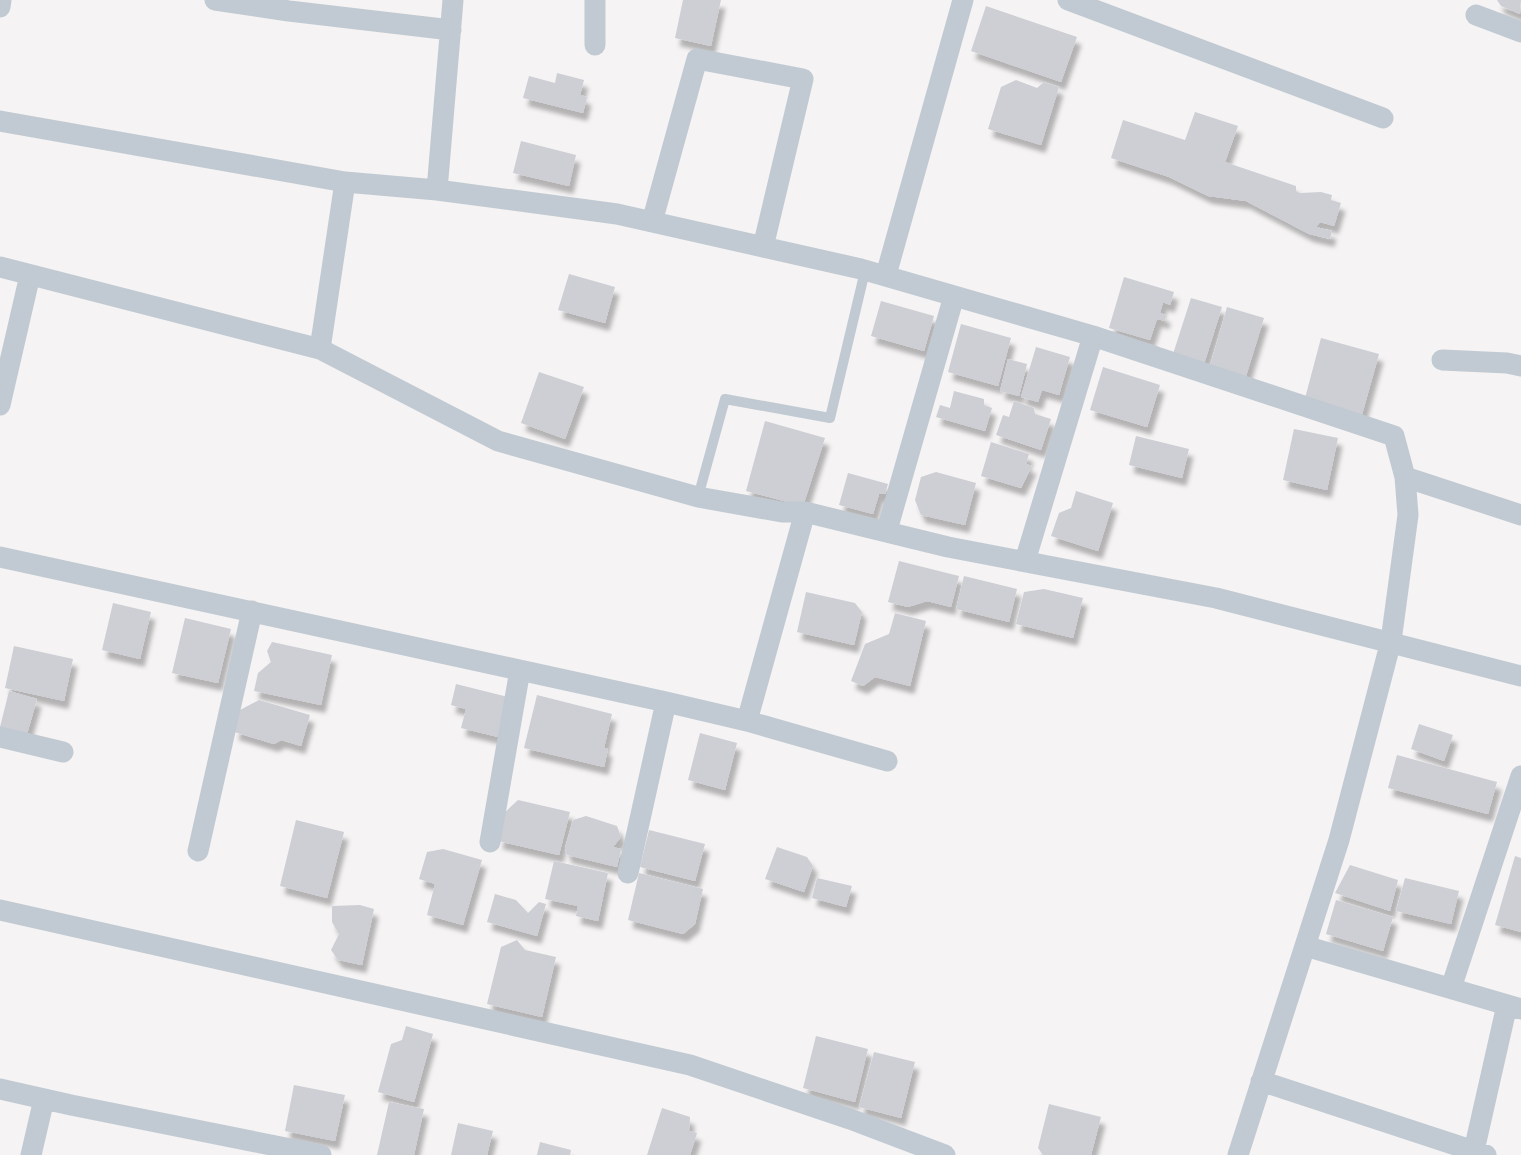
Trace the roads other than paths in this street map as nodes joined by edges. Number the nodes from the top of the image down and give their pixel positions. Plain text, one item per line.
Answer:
1 (1, 0) edge
2 (215, 0) edge
3 (453, 0) edge
4 (595, 0) edge
5 (963, 0) edge
6 (1068, 0) edge
7 (0, 7) edge
8 (1476, 15) dead end
9 (451, 30) junction
10 (1521, 32) edge
11 (595, 45) dead end
12 (1383, 118) dead end
13 (0, 121) edge
14 (345, 182) junction
15 (437, 190) junction
16 (652, 222) junction
17 (764, 247) junction
18 (0, 267) edge
19 (875, 273) junction
20 (30, 275) junction
21 (954, 296) junction
22 (1093, 336) junction
23 (320, 349) junction
24 (1442, 360) dead end
25 (1521, 366) edge
26 (0, 405) edge
27 (1405, 477) junction
28 (698, 497) junction
29 (805, 512) junction
30 (1521, 514) edge
31 (887, 530) junction
32 (0, 557) edge
33 (1025, 561) junction
34 (251, 611) junction
35 (1391, 642) junction
36 (520, 670) junction
37 (1521, 676) edge
38 (666, 702) junction
39 (747, 721) junction
40 (0, 737) edge
41 (64, 752) dead end
42 (887, 761) dead end
43 (1521, 776) edge
44 (490, 842) dead end
45 (198, 851) dead end
46 (628, 873) dead end
47 (0, 910) edge
48 (1305, 946) junction
49 (1451, 988) junction
50 (1514, 1007) edge
51 (1261, 1081) junction
52 (0, 1089) edge
53 (44, 1099) junction
54 (1478, 1153) edge
55 (31, 1155) edge
56 (321, 1155) edge
57 (945, 1155) edge
58 (1238, 1155) edge

1 - 7 street
2 - 9 street
3 - 9 street
4 - 11 street
5 - 19 street
6 - 12 street
8 - 10 street
9 - 15 street
13 - 14 street
14 - 15 street
14 - 23 street
15 - 16 street
16 - 17 street
16 - 17 street
17 - 19 street
18 - 20 street
19 - 21 street
19 - 28 lane
20 - 23 street
20 - 26 street
21 - 22 street
21 - 31 street
22 - 27 street
22 - 33 street
23 - 28 street
24 - 25 street
27 - 30 street
27 - 35 street
28 - 29 street
29 - 31 street
29 - 39 street
31 - 33 street
32 - 34 street
33 - 35 street
34 - 36 street
34 - 45 street
35 - 37 street
35 - 48 street
36 - 38 street
36 - 44 street
38 - 39 street
38 - 46 street
39 - 42 street
40 - 41 street
43 - 49 street
47 - 57 street
48 - 49 street
48 - 51 street
49 - 50 street
50 - 54 street
51 - 54 street
51 - 58 street
52 - 53 street
53 - 55 street
53 - 56 street

